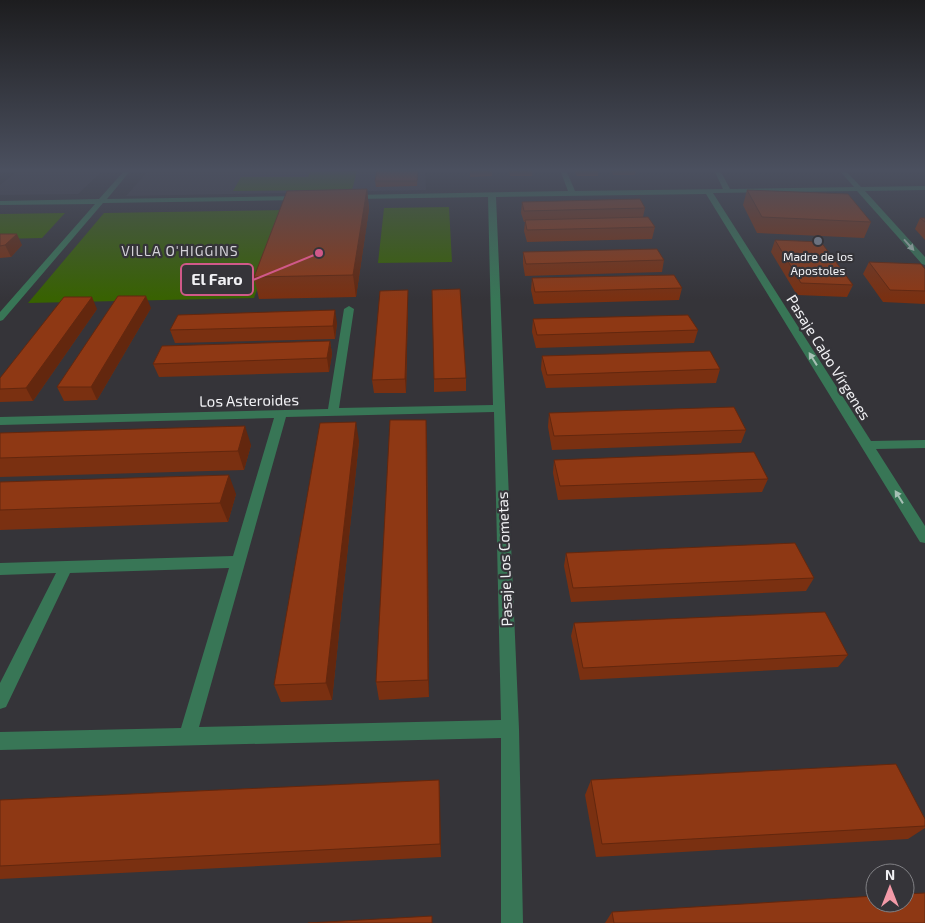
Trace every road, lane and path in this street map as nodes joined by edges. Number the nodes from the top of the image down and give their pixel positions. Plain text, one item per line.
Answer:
1 (90, 213) edge
2 (493, 213) edge
3 (722, 213) edge
4 (881, 213) edge
5 (925, 262) edge
6 (349, 309) dead end
7 (0, 318) edge
8 (499, 408) junction
9 (333, 413) junction
10 (281, 414) junction
11 (0, 421) edge
12 (925, 444) edge
13 (867, 445) junction
14 (925, 538) edge
15 (238, 562) junction
16 (66, 567) junction
17 (0, 569) edge
18 (0, 701) edge
19 (510, 729) junction
20 (188, 736) junction
21 (0, 740) edge
22 (512, 923) edge

1 - 7 street
2 - 8 street, Pasaje Los Cometas
13 -> 3 street, Pasaje Cabo Vírgenes
4 -> 5 street
6 - 9 street
8 - 9 street, Los Asteroides
8 - 19 street, Pasaje Los Cometas
9 - 10 street, Los Asteroides
10 - 11 street, Los Asteroides
10 - 15 street
12 - 13 street
14 -> 13 street, Pasaje Cabo Vírgenes
15 - 16 street
15 - 20 street
16 - 17 street
16 - 18 street
19 - 20 street
19 - 22 street, Pasaje Los Cometas
20 - 21 street

